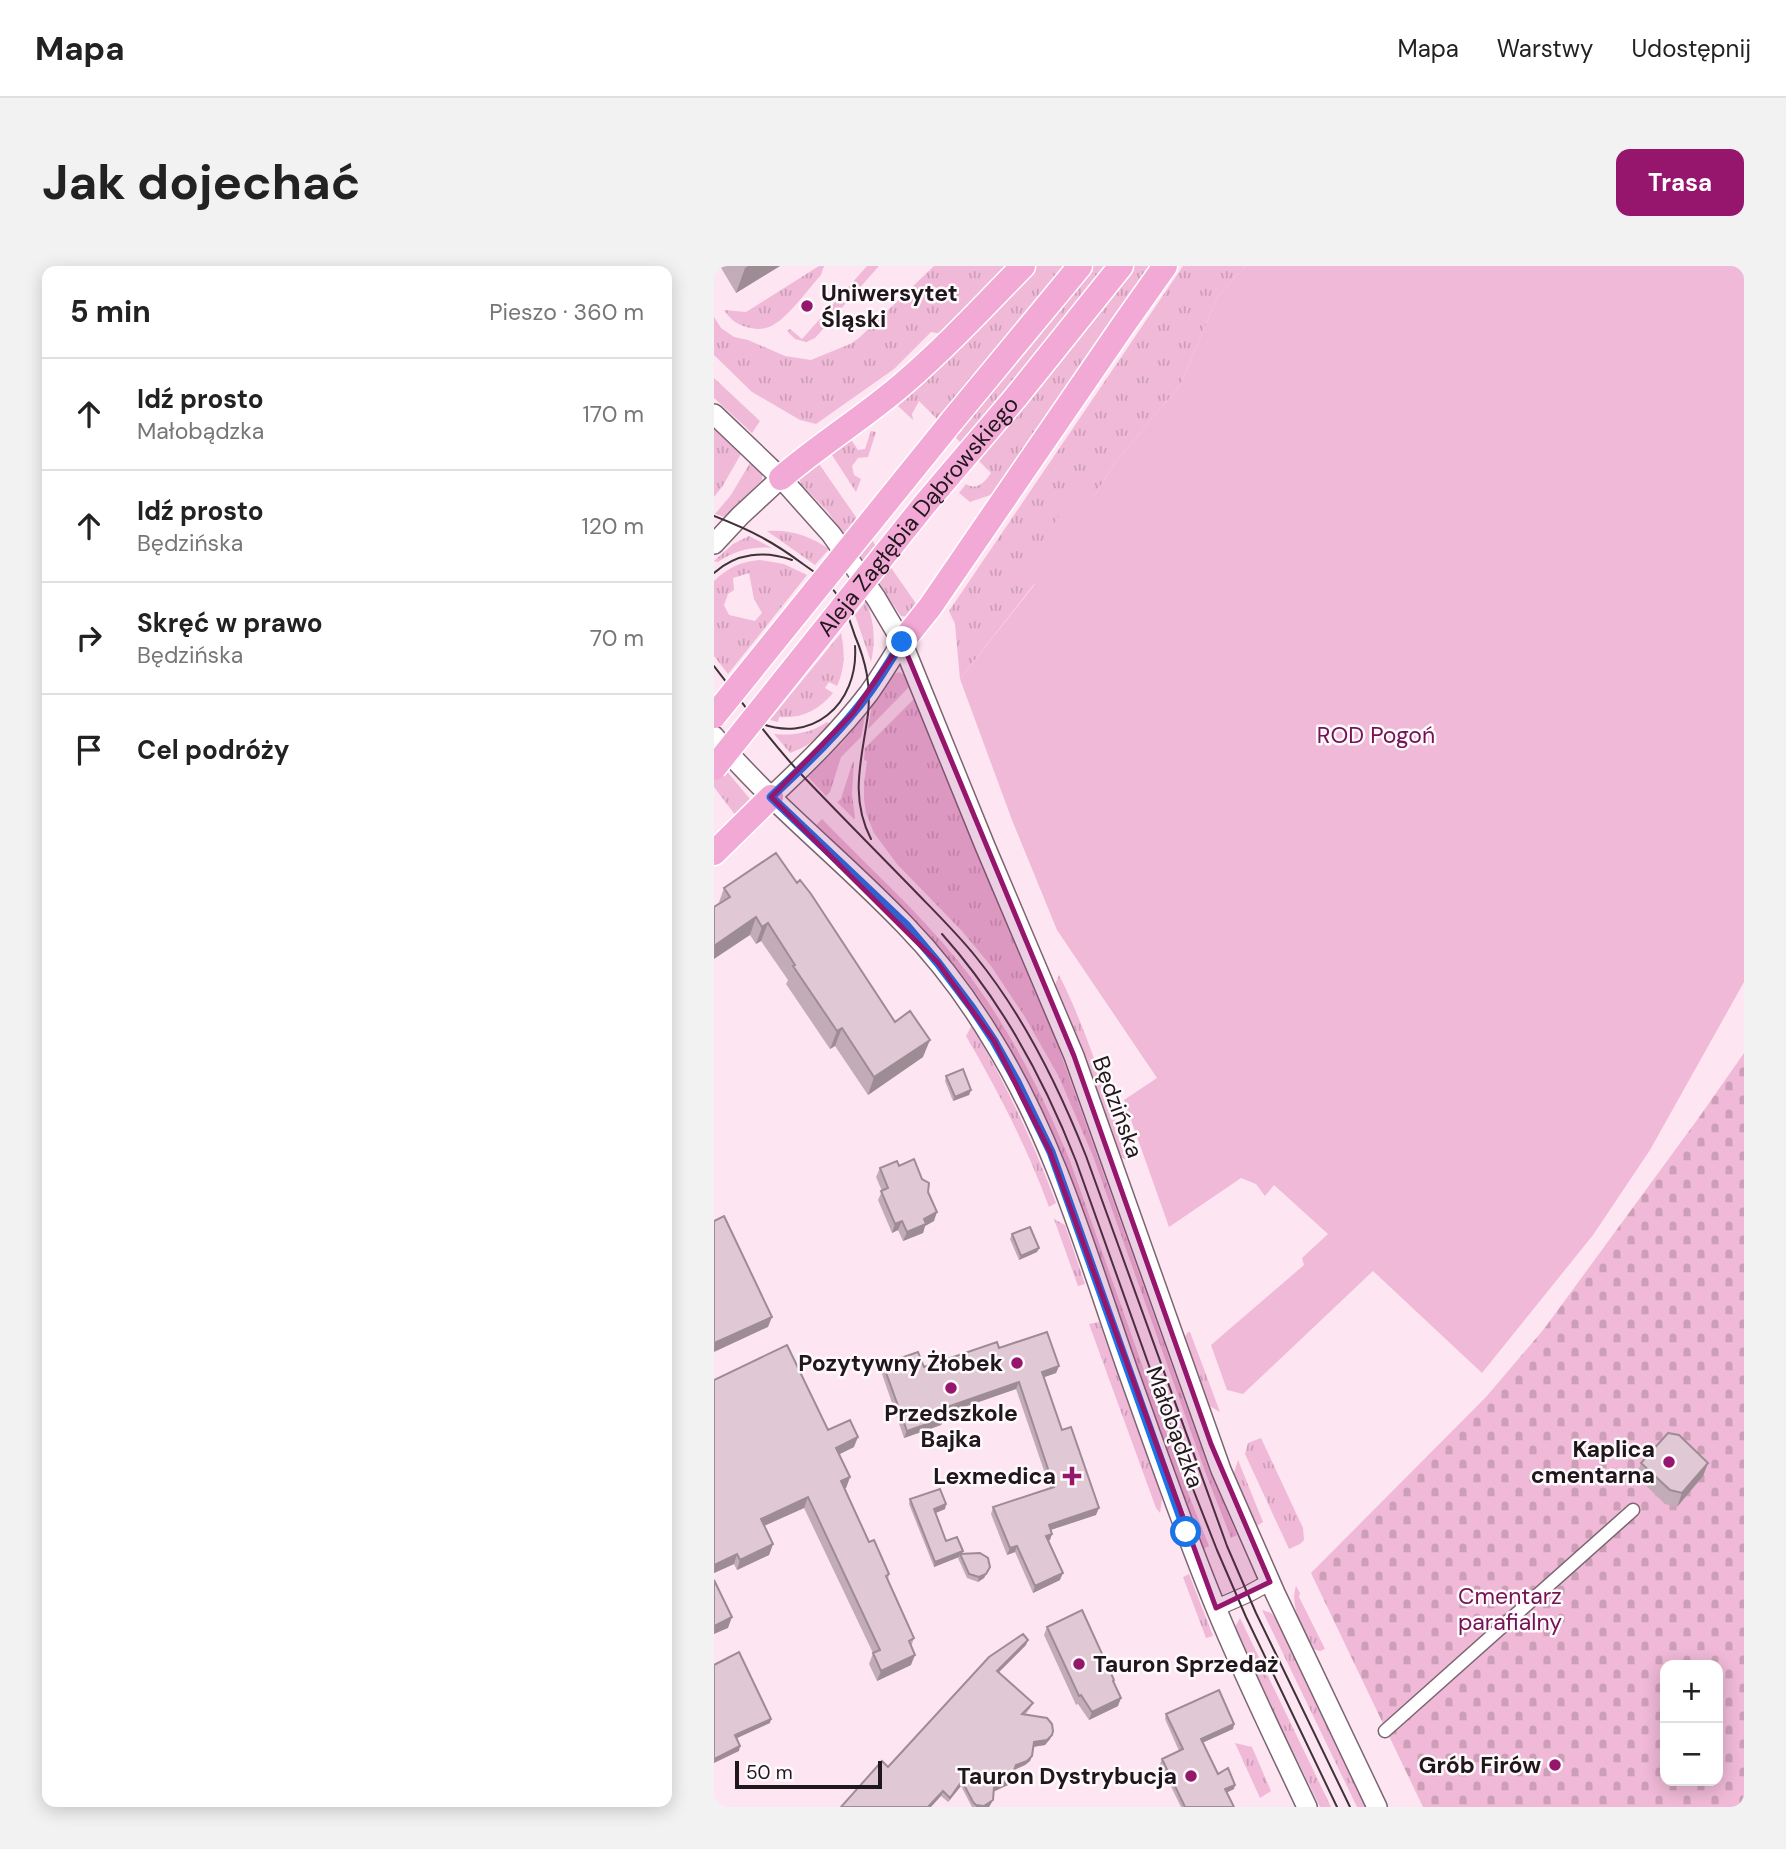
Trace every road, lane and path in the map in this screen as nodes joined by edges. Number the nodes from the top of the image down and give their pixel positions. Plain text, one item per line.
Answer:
1 (1023, 266) edge
2 (1080, 266) edge
3 (1121, 266) edge
4 (1166, 266) edge
5 (714, 414) edge
6 (781, 478) junction
7 (714, 544) edge
8 (902, 642) junction
9 (714, 716) edge
10 (714, 736) edge
11 (714, 768) edge
12 (771, 797) junction
13 (714, 853) edge
14 (1633, 1510) dead end
15 (1272, 1588) junction
16 (1216, 1608) junction
17 (1385, 1731) dead end
18 (1307, 1807) edge
19 (1377, 1807) edge

1 - 6 main road
2 - 9 main road, Aleja Zagłębia Dąbrowskiego, bridge
3 - 11 main road, Aleja Zagłębia Dąbrowskiego, bridge
4 - 8 main road
5 - 6 street, Będzińska
6 - 7 street
6 - 8 street, Będzińska
8 - 12 street
8 - 15 street, Będzińska
10 - 12 street
12 - 13 main road
12 - 16 street, Małobądzka
14 - 17 street
15 - 16 street
15 - 19 street
16 - 18 street, Małobądzka

